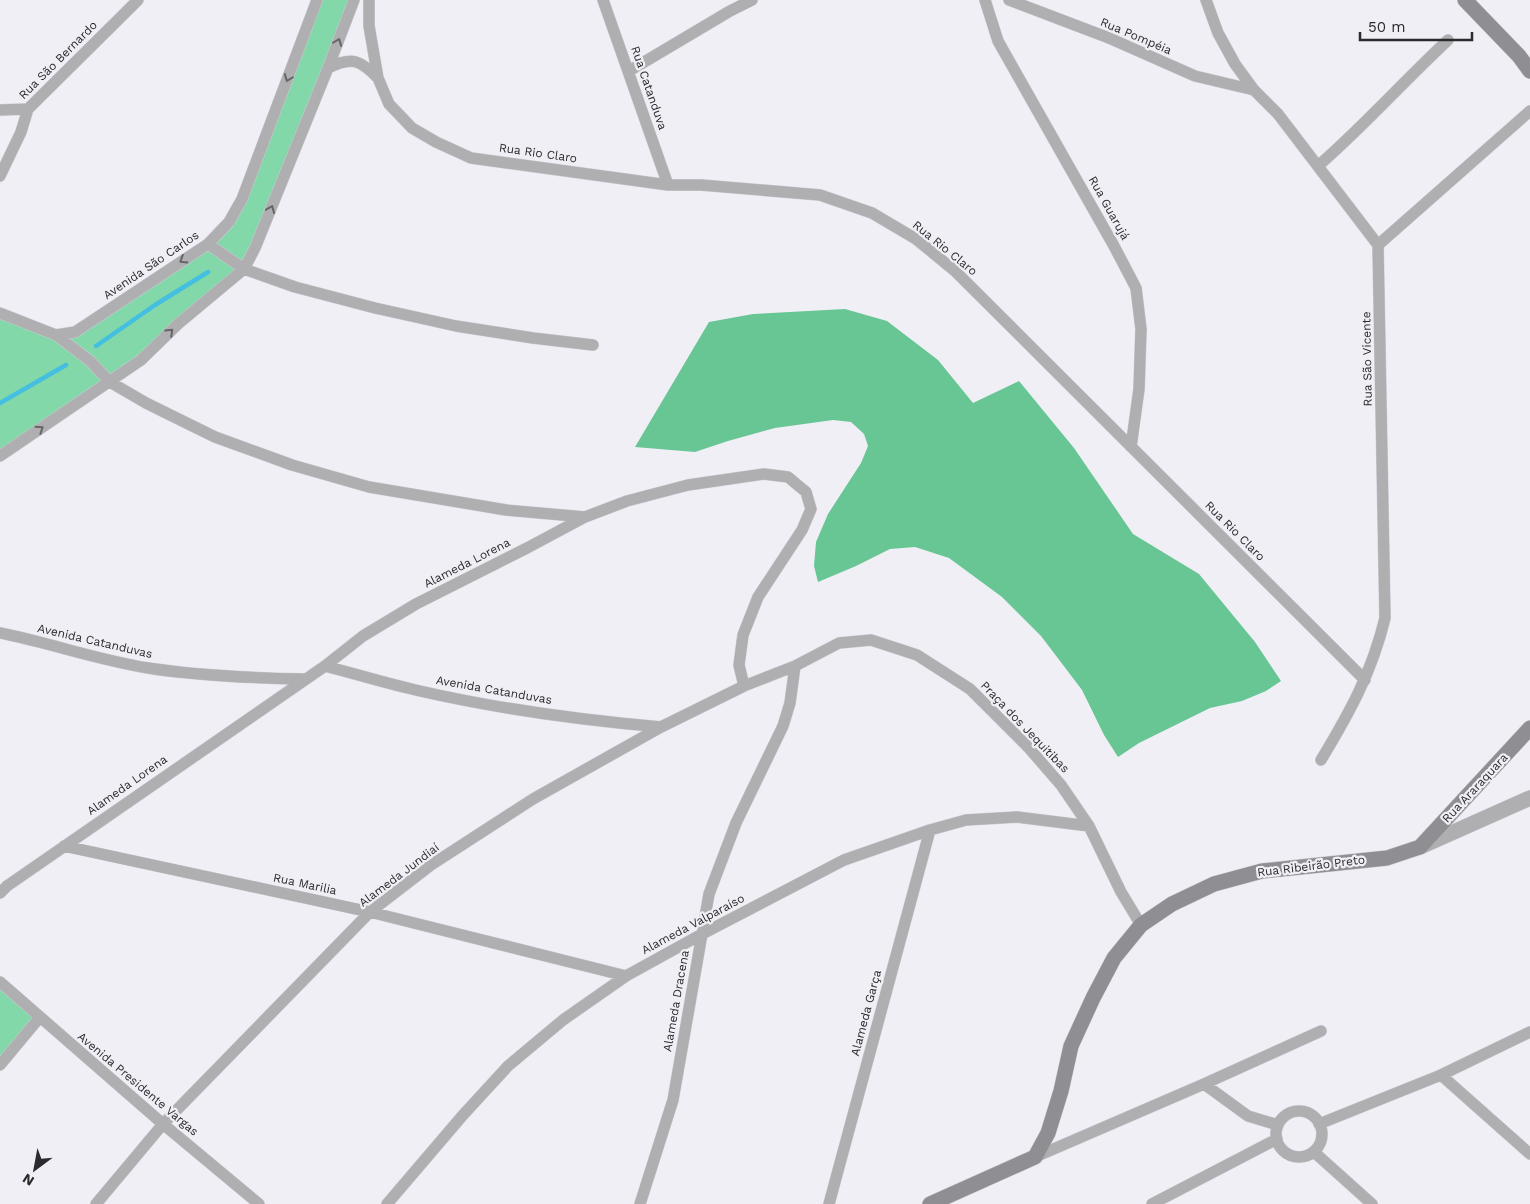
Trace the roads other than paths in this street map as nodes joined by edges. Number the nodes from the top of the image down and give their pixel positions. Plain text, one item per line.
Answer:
1 (138, 0) edge
2 (317, 0) edge
3 (354, 0) edge
4 (368, 0) edge
5 (603, 0) edge
6 (752, 0) edge
7 (985, 0) edge
8 (1010, 0) edge
9 (1206, 0) edge
10 (1465, 0) edge
11 (1448, 40) dead end
12 (328, 68) junction
13 (629, 71) junction
14 (1530, 71) edge
15 (378, 78) junction
16 (1254, 90) junction
17 (28, 109) junction
18 (0, 110) edge
19 (1530, 111) edge
20 (1318, 166) junction
21 (0, 176) edge
22 (668, 184) junction
23 (208, 244) junction
24 (1378, 245) junction
25 (244, 269) junction
26 (0, 313) edge
27 (56, 335) junction
28 (593, 346) dead end
29 (110, 382) junction
30 (1132, 447) junction
31 (0, 456) edge
32 (585, 516) junction
33 (0, 633) edge
34 (324, 666) junction
35 (795, 666) junction
36 (303, 679) junction
37 (1365, 680) junction
38 (744, 686) junction
39 (661, 727) junction
40 (1530, 728) edge
41 (1321, 760) dead end
42 (1530, 798) edge
43 (1089, 826) junction
44 (930, 830) junction
45 (64, 846) junction
46 (1420, 847) junction
47 (0, 893) edge
48 (370, 912) junction
49 (1140, 925) junction
50 (702, 934) junction
51 (626, 976) junction
52 (0, 982) edge
53 (40, 1018) junction
54 (1321, 1032) dead end
55 (1530, 1032) edge
56 (0, 1065) edge
57 (1441, 1075) junction
58 (1204, 1084) junction
59 (163, 1124) junction
60 (1319, 1124) junction
61 (1278, 1125) junction
62 (1277, 1139) junction
63 (1314, 1152) junction
64 (1530, 1154) edge
65 (1035, 1157) junction
66 (1158, 1203) edge
67 (96, 1204) edge
68 (259, 1204) edge
69 (387, 1204) edge
70 (640, 1204) edge
71 (829, 1204) edge
72 (930, 1204) edge
73 (1372, 1204) edge

1 - 17 street, Rua São Bernardo
2 -> 23 street, Avenida São Carlos
12 -> 3 street
4 - 15 street, Rua Rio Claro
5 - 13 street, Rua Catanduva
6 - 13 street
7 - 30 street, Rua Guarujá
8 - 16 street, Rua Pompéia
9 - 16 street
10 - 14 main road
11 - 20 street
12 - 15 street
25 -> 12 street
13 - 22 street, Rua Catanduva
15 - 22 street, Rua Rio Claro
16 - 20 street
17 - 18 street
17 - 21 street, Rua São Bernardo
19 - 24 street
20 - 24 street
22 - 30 street, Rua Rio Claro
23 - 25 street
23 -> 27 street, Avenida São Carlos
24 - 37 street, Rua São Vicente
25 - 28 street
29 -> 25 street
26 - 27 street
27 - 29 street
31 -> 29 street
29 - 32 street
30 - 37 street, Rua Rio Claro
32 - 34 street, Alameda Lorena
32 - 38 street, Alameda Lorena
33 - 36 street, Avenida Catanduvas
34 - 36 street, Alameda Lorena
34 - 39 street, Avenida Catanduvas
35 - 38 street, Alameda Jundiaí
35 - 43 street, Praça dos Jequitibas
35 - 50 street, Alameda Dracena
36 - 45 street, Alameda Lorena
37 - 41 street, Rua São Vicente
38 - 39 street, Alameda Jundiaí
39 - 48 street, Alameda Jundiaí
40 - 46 main road, Rua Araraquara
42 - 46 street, Rua Ribeirão Preto
43 - 44 street, Alameda Valparaíso
43 - 49 street, Praça dos Jequitibas
44 - 50 street, Alameda Valparaíso
44 - 71 street, Alameda Garça
45 - 47 street, Alameda Lorena
45 - 48 street, Rua Marilia
46 - 49 main road, Rua Ribeirão Preto
48 - 51 street, Rua Marilia
48 - 59 street, Alameda Jundiaí
49 - 65 main road, Rua Ribeirão Preto
50 - 51 street, Alameda Valparaíso
50 - 70 street, Alameda Dracena
51 - 69 street, Alameda Valparaíso
52 - 53 street, Avenida Presidente Vargas
53 - 56 street
53 - 59 street, Avenida Presidente Vargas
54 - 58 street
55 - 57 street
57 - 60 street
57 - 64 street
58 - 61 street
58 - 65 street
59 - 67 street, Alameda Jundiaí
59 - 68 street, Avenida Presidente Vargas
60 - 61 street
60 - 63 street
61 - 62 street
62 - 63 street
62 - 66 street
63 - 73 street
65 - 72 main road

